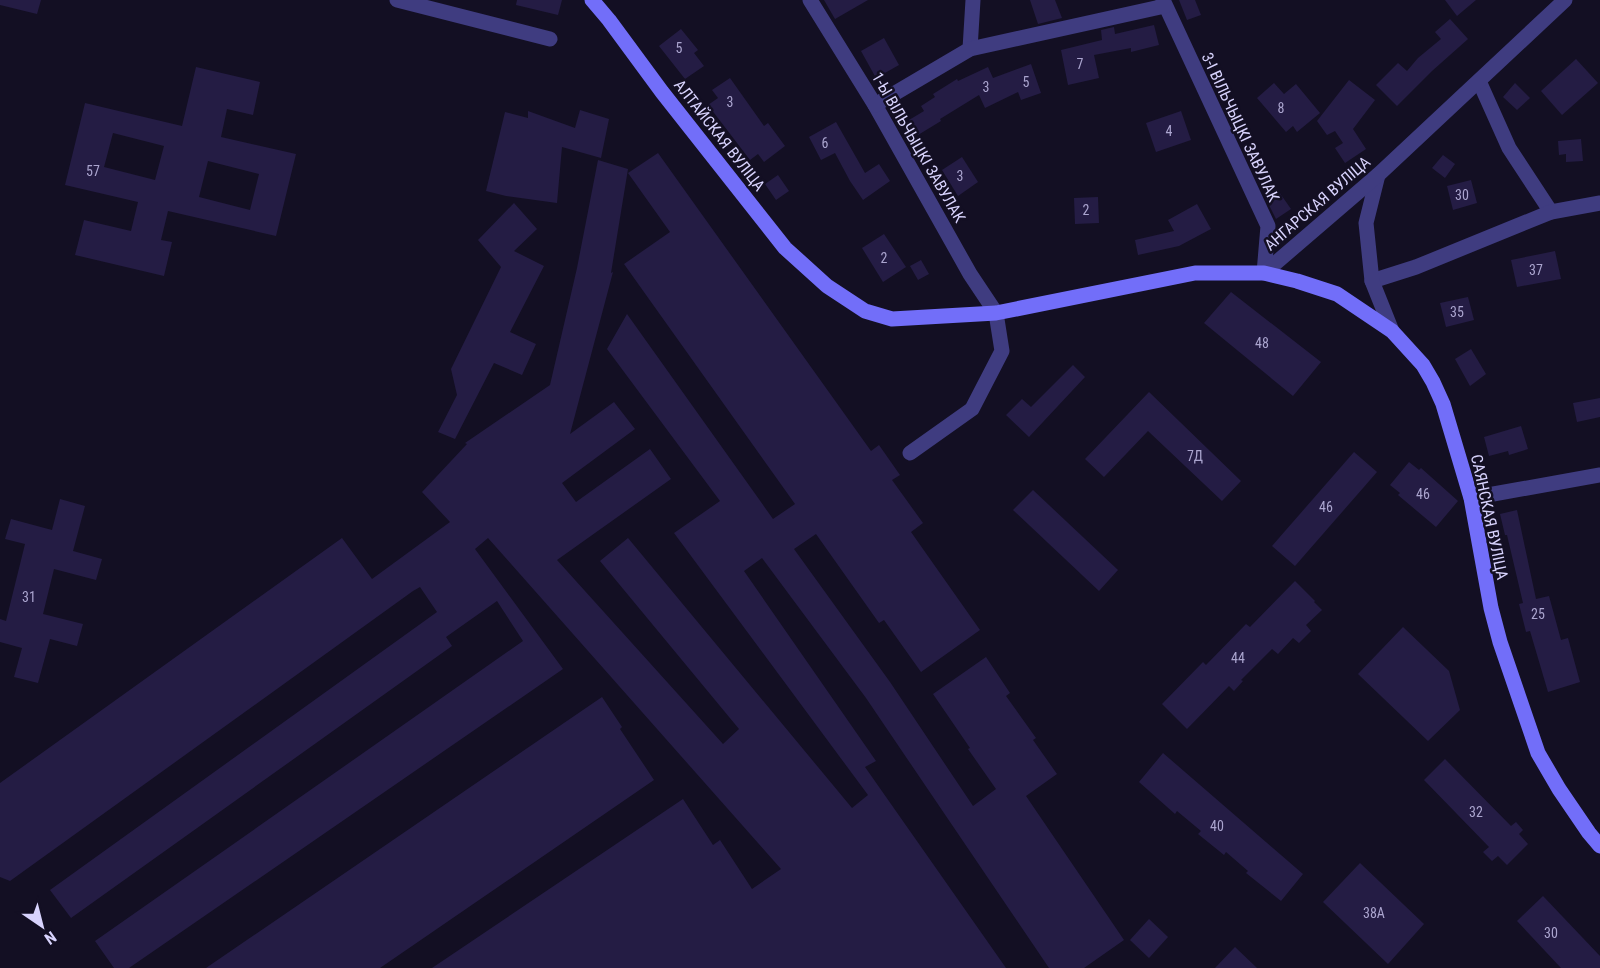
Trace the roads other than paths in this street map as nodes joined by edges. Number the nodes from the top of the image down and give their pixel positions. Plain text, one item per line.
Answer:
1 (397, 0) edge
2 (592, 0) edge
3 (810, 0) edge
4 (973, 0) edge
5 (1565, 0) edge
6 (1164, 3) edge
7 (550, 39) dead end
8 (970, 49) junction
9 (1479, 81) junction
10 (875, 105) junction
11 (1378, 175) junction
12 (1600, 203) edge
13 (1551, 212) junction
14 (1264, 273) junction
15 (1372, 281) junction
16 (827, 286) joint
17 (996, 313) junction
18 (1392, 331) junction
19 (910, 453) dead end
20 (1600, 475) edge
21 (1471, 498) junction
22 (1594, 832) edge
23 (1600, 846) edge

1 - 7 street
2 - 16 main road, АЛТАЙСКАЯ ВУЛІЦА
3 - 10 street, 1-Ы ВІЛЬЧЫЦКІ ЗАВУЛАК
4 - 8 street
5 - 9 street, АНГАРСКАЯ ВУЛІЦА
6 - 8 street
6 - 14 street, 3-І ВІЛЬЧЫЦКІ ЗАВУЛАК
8 - 10 street
9 - 11 street, АНГАРСКАЯ ВУЛІЦА
9 - 13 street
10 - 17 street, 1-Ы ВІЛЬЧЫЦКІ ЗАВУЛАК
11 - 14 street, АНГАРСКАЯ ВУЛІЦА
11 - 15 street
12 - 13 street
13 - 15 street
14 - 17 main road, АНГАРСКАЯ ВУЛІЦА
14 - 18 main road, САЯНСКАЯ ВУЛІЦА
15 - 18 street
16 - 17 main road, АНГАРСКАЯ ВУЛІЦА
17 - 19 street
18 - 21 main road, САЯНСКАЯ ВУЛІЦА
20 - 21 street
21 - 22 main road, САЯНСКАЯ ВУЛІЦА
22 - 23 main road, САЯНСКАЯ ВУЛІЦА

